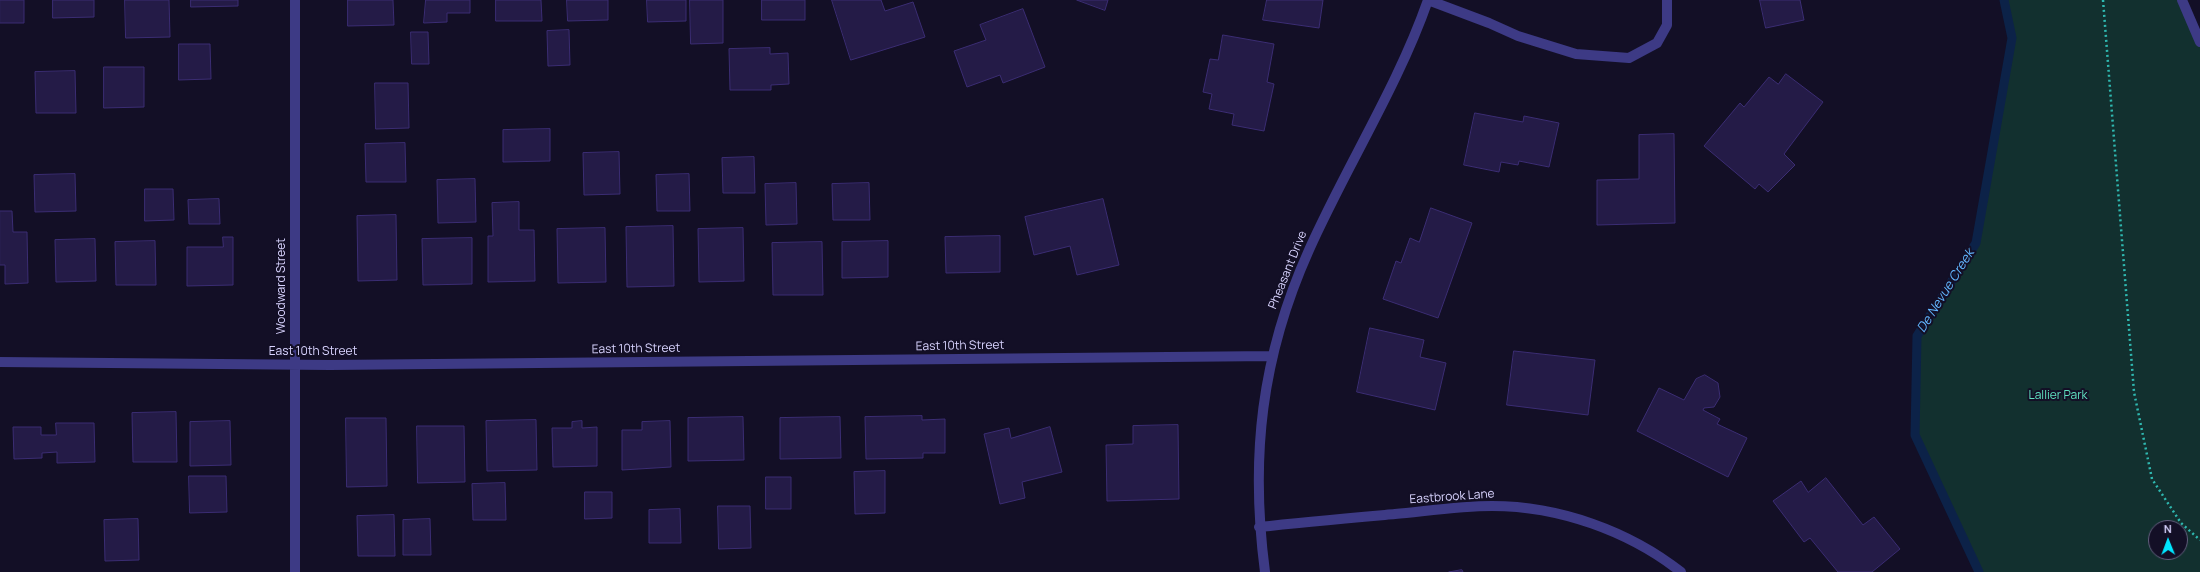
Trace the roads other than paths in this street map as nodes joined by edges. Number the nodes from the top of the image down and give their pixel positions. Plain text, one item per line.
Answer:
1 (295, 0) edge
2 (1428, 0) edge
3 (1667, 0) edge
4 (2182, 0) edge
5 (2200, 42) edge
6 (1273, 356) junction
7 (0, 362) edge
8 (295, 365) junction
9 (1259, 527) junction
10 (295, 572) edge
11 (1264, 572) edge
12 (1681, 572) edge

1 - 8 street, Woodward Street
2 - 3 street
2 - 6 street, Pheasant Drive
4 - 5 street
6 - 8 street, East 10th Street
6 - 9 street, Pheasant Drive
7 - 8 street, East 10th Street
8 - 10 street, Woodward Street
9 - 11 street, Pheasant Drive
9 - 12 street, Eastbrook Lane

